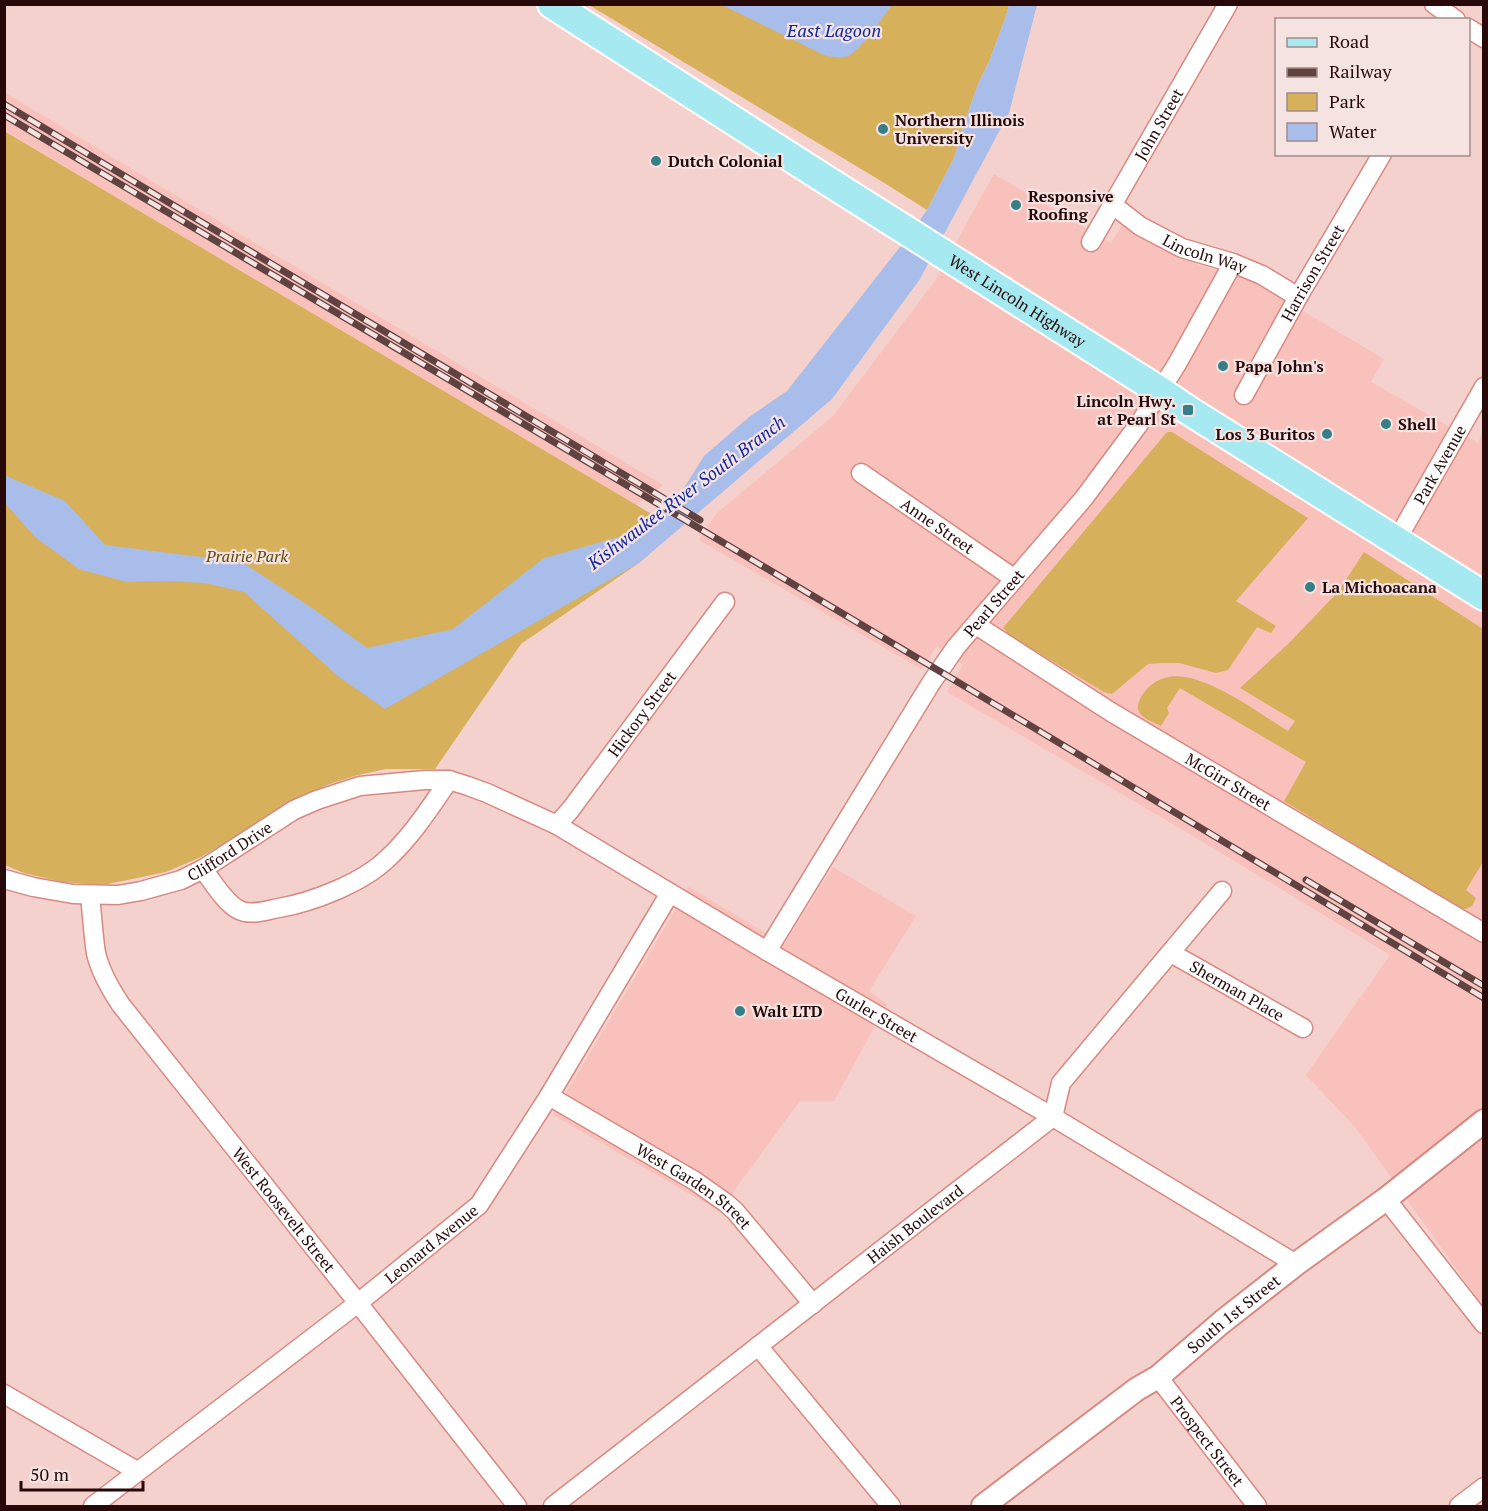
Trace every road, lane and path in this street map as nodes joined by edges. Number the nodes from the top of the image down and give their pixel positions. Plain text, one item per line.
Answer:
1 (552, 4) edge
2 (1228, 4) edge
3 (1434, 4) edge
4 (1453, 18) edge
5 (1470, 29) edge
6 (1484, 38) edge
7 (1381, 156) edge
8 (1113, 205) junction
9 (1091, 242) dead end
10 (1233, 263) junction
11 (1298, 297) junction
12 (1484, 387) edge
13 (1160, 390) junction
14 (1244, 395) dead end
15 (861, 473) dead end
16 (1396, 541) junction
17 (1015, 579) junction
18 (1484, 596) edge
19 (724, 602) dead end
20 (976, 624) junction
21 (449, 780) junction
22 (557, 825) junction
23 (202, 869) junction
24 (6, 883) edge
25 (1222, 891) dead end
26 (670, 892) junction
27 (90, 895) junction
28 (1484, 933) edge
29 (767, 951) junction
30 (1171, 952) junction
31 (1303, 1028) dead end
32 (549, 1096) junction
33 (1053, 1117) junction
34 (1484, 1121) edge
35 (1386, 1199) junction
36 (1296, 1264) junction
37 (358, 1303) junction
38 (813, 1304) junction
39 (1484, 1323) edge
40 (758, 1346) junction
41 (1158, 1377) junction
42 (4, 1394) edge
43 (138, 1471) junction
44 (1484, 1487) edge
45 (93, 1506) edge
46 (517, 1506) edge
47 (553, 1506) edge
48 (891, 1506) edge
49 (983, 1506) edge
50 (1257, 1506) edge
51 (1459, 1506) edge

1 - 13 main road, West Lincoln Highway
2 - 8 street, John Street
3 - 4 street
5 - 6 street
7 - 11 street, Harrison Street
8 - 9 street, John Street
8 - 10 street, Lincoln Way
10 - 11 street, Lincoln Way
10 - 13 street, Pearl Street
11 - 14 street, Harrison Street
12 - 16 street, Park Avenue
13 - 16 main road, West Lincoln Highway
13 - 17 street, Pearl Street
15 - 17 street, Anne Street
16 - 18 main road, West Lincoln Highway
17 - 20 street, Pearl Street
19 - 22 street, Hickory Street
20 - 28 street, McGirr Street
20 - 29 street, Pearl Street
21 - 22 street, Gurler Street
21 - 23 street, Clifford Drive
21 - 23 street
22 - 26 street, Gurler Street
23 - 27 street, Clifford Drive
24 - 27 street, Clifford Drive
25 - 30 street
26 - 29 street, Gurler Street
26 - 32 street, Leonard Avenue
27 - 37 street, West Roosevelt Street
29 - 33 street, Gurler Street
30 - 31 street, Sherman Place
30 - 33 street
32 - 37 street, Leonard Avenue
32 - 38 street, West Garden Street
33 - 36 street, Gurler Street
33 - 38 street, Haish Boulevard
34 - 35 street, South 1st Street
35 - 36 street, South 1st Street
35 - 39 street
36 - 41 street, South 1st Street
37 - 43 street, Leonard Avenue
37 - 46 street, West Roosevelt Street
38 - 40 street, Haish Boulevard
40 - 47 street, Haish Boulevard
40 - 48 street
41 - 49 street, South 1st Street
41 - 50 street, Prospect Street
42 - 43 street
43 - 45 street, Leonard Avenue
44 - 51 street

